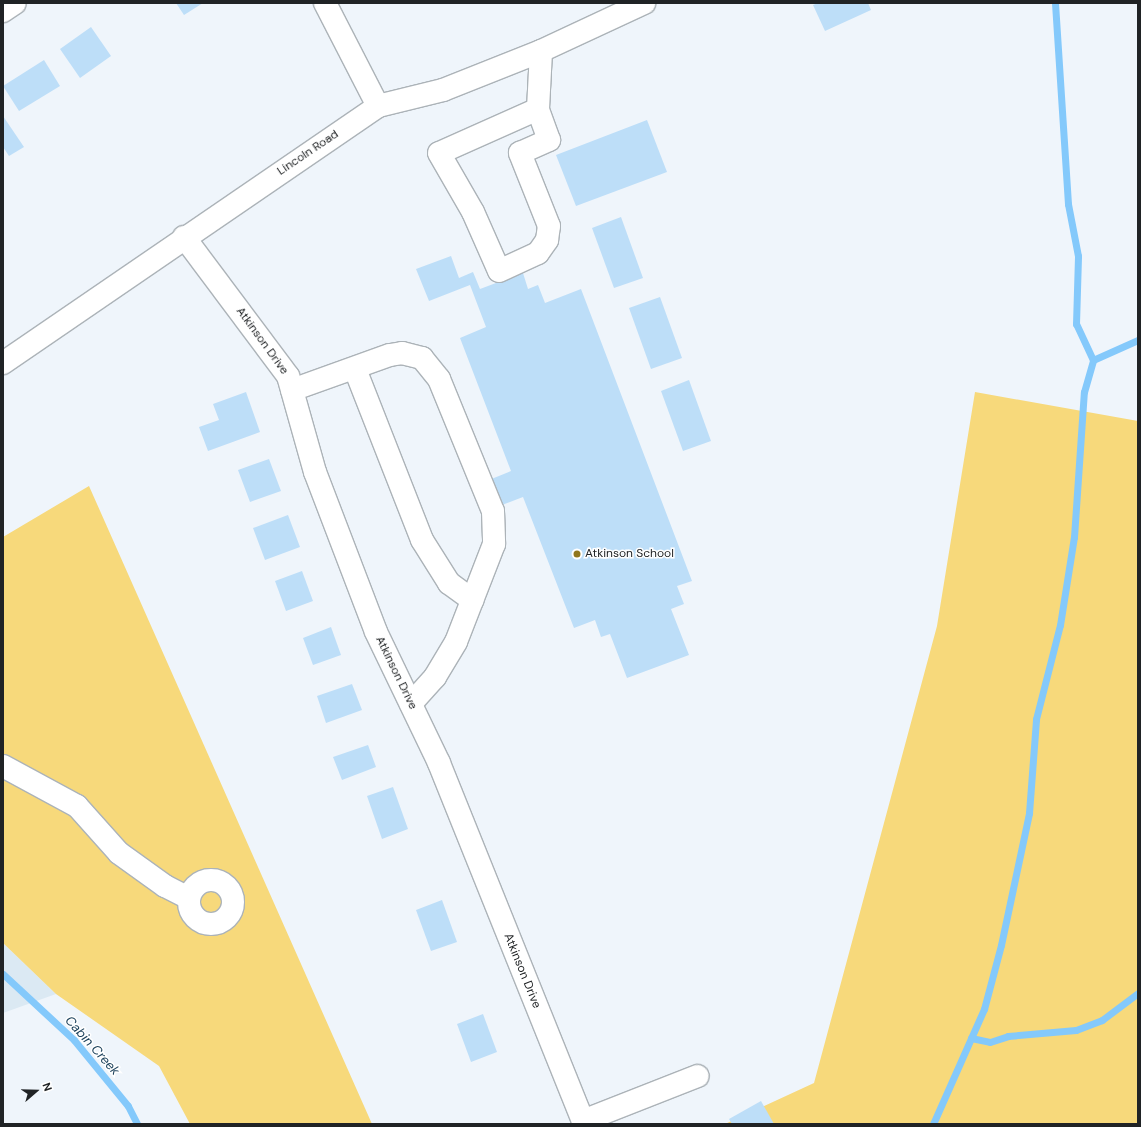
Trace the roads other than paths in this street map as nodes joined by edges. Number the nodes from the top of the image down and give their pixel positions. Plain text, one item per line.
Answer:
1 (15, 3) edge
2 (325, 3) edge
3 (644, 3) edge
4 (3, 11) edge
5 (541, 51) junction
6 (378, 106) junction
7 (538, 109) junction
8 (184, 237) junction
9 (3, 363) edge
10 (355, 369) junction
11 (292, 390) junction
12 (472, 600) junction
13 (411, 704) junction
14 (3, 766) edge
15 (189, 898) dead end
16 (698, 1076) dead end
17 (584, 1122) edge

1 - 4 street
2 - 6 street
3 - 5 street, Lincoln Road
5 - 6 street, Lincoln Road
5 - 7 street
6 - 8 street, Lincoln Road
7 - 7 street
8 - 9 street, Lincoln Road
8 - 11 street, Atkinson Drive
10 - 11 street
10 - 12 street
10 - 12 street
11 - 13 street, Atkinson Drive
12 - 13 street
13 - 17 street, Atkinson Drive
14 - 15 street
16 - 17 street

